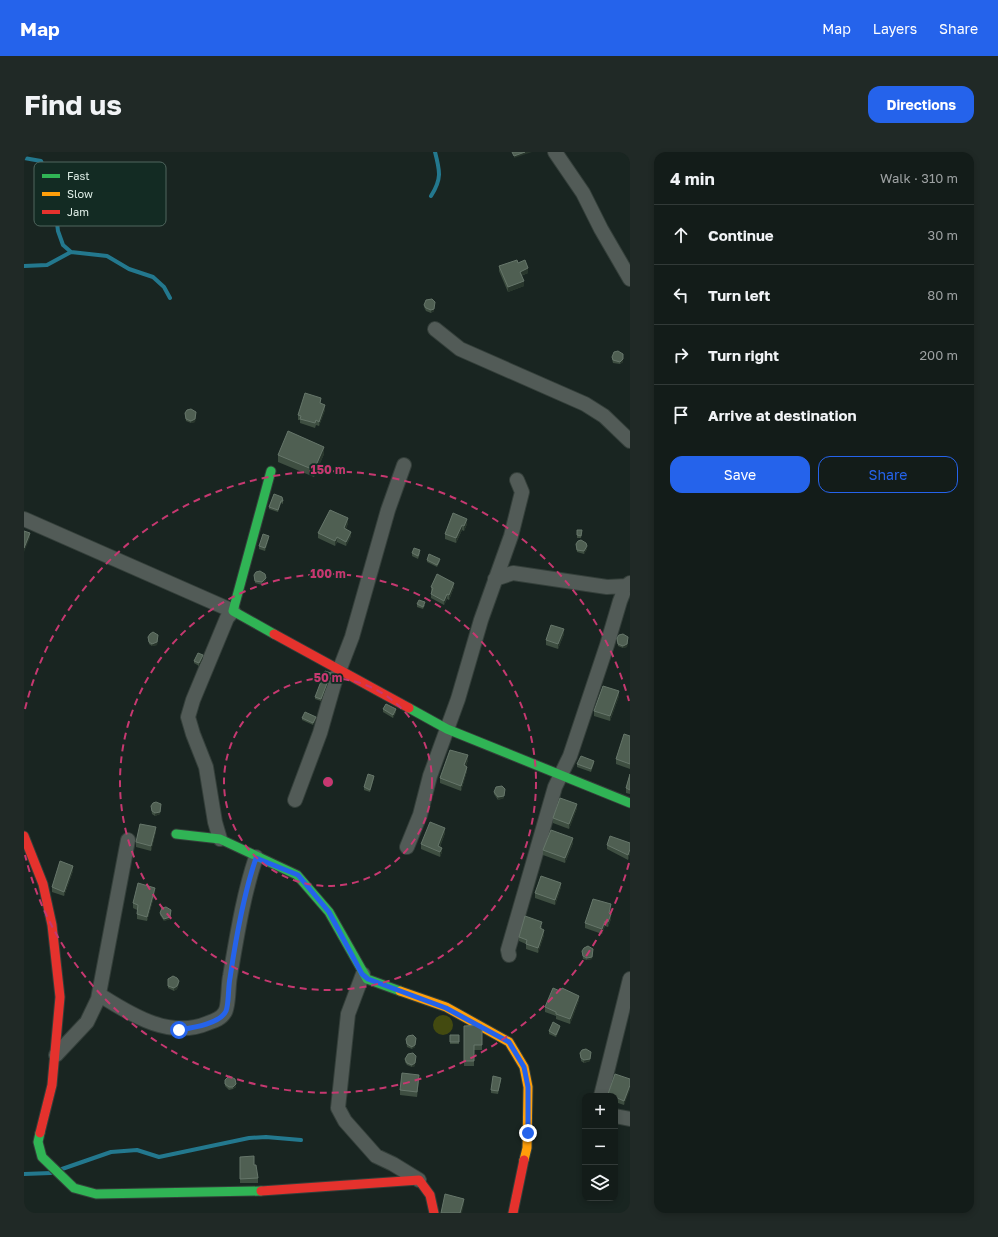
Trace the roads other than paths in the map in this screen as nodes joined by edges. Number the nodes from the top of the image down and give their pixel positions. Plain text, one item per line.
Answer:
1 (555, 152) edge
2 (630, 279) edge
3 (435, 330) dead end
4 (630, 441) edge
5 (404, 465) dead end
6 (272, 471) dead end
7 (517, 480) dead end
8 (24, 519) edge
9 (495, 579) junction
10 (628, 584) edge
11 (233, 611) junction
12 (340, 670) junction
13 (447, 728) junction
14 (562, 775) junction
15 (295, 800) dead end
16 (630, 803) edge
17 (176, 834) dead end
18 (24, 836) edge
19 (220, 839) junction
20 (128, 840) dead end
21 (407, 847) dead end
22 (256, 858) junction
23 (508, 955) dead end
24 (362, 974) junction
25 (630, 980) edge
26 (98, 999) junction
27 (56, 1055) junction
28 (602, 1093) edge
29 (618, 1117) edge
30 (630, 1119) edge
31 (419, 1180) junction
32 (434, 1213) edge
33 (513, 1213) edge

1 - 2 street
3 - 4 street
5 - 12 street
6 - 11 street
7 - 9 street
8 - 11 street
9 - 10 street
9 - 13 street
10 - 14 street
11 - 12 street
11 - 19 street
12 - 13 street
12 - 15 street
13 - 14 street
13 - 21 street
14 - 16 street
14 - 23 street
17 - 19 street
18 - 27 street
19 - 22 street
20 - 26 street
22 - 24 street
22 - 26 street
24 - 31 street
24 - 33 street
25 - 28 street
26 - 27 street
27 - 31 street
29 - 30 street
31 - 32 street

